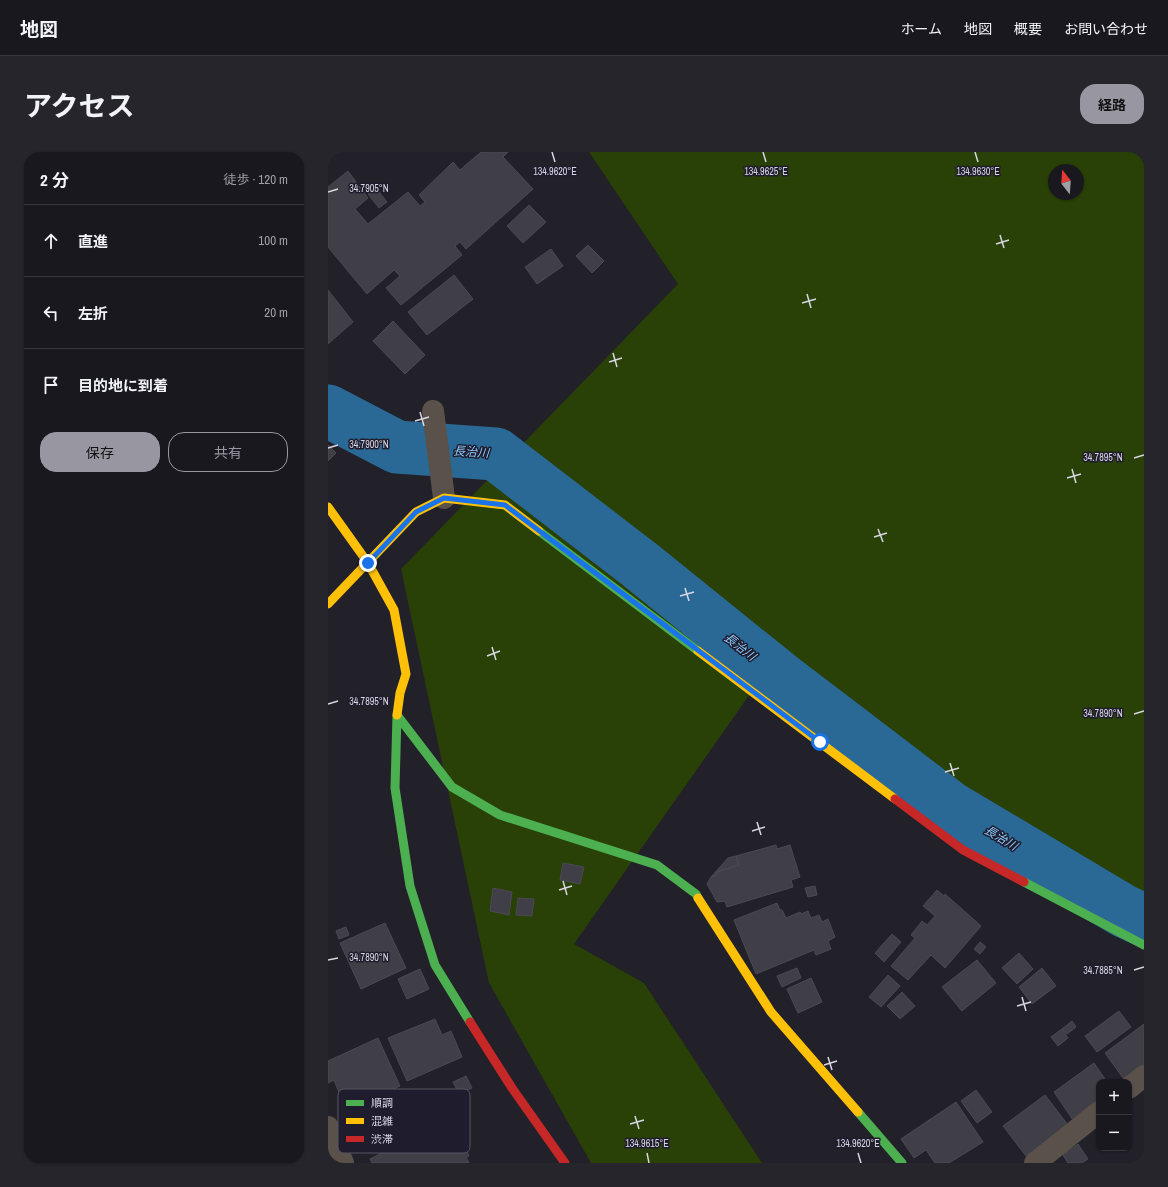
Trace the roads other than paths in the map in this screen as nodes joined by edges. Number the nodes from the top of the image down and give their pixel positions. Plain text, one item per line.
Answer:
1 (433, 411) dead end
2 (444, 498) junction
3 (328, 507) edge
4 (368, 563) junction
5 (328, 604) edge
6 (397, 715) junction
7 (1144, 945) edge
8 (1144, 1076) edge
9 (1132, 1086) edge
10 (1096, 1114) edge
11 (328, 1127) edge
12 (338, 1150) edge
13 (340, 1153) edge
14 (562, 1162) edge
15 (344, 1163) edge
16 (902, 1163) edge
17 (1035, 1163) edge

1 - 2 street
2 - 4 street
2 - 7 street
3 - 4 street
4 - 5 street
4 - 6 street
6 - 14 street
6 - 16 street
8 - 9 street
10 - 17 street
11 - 12 street
13 - 15 street

